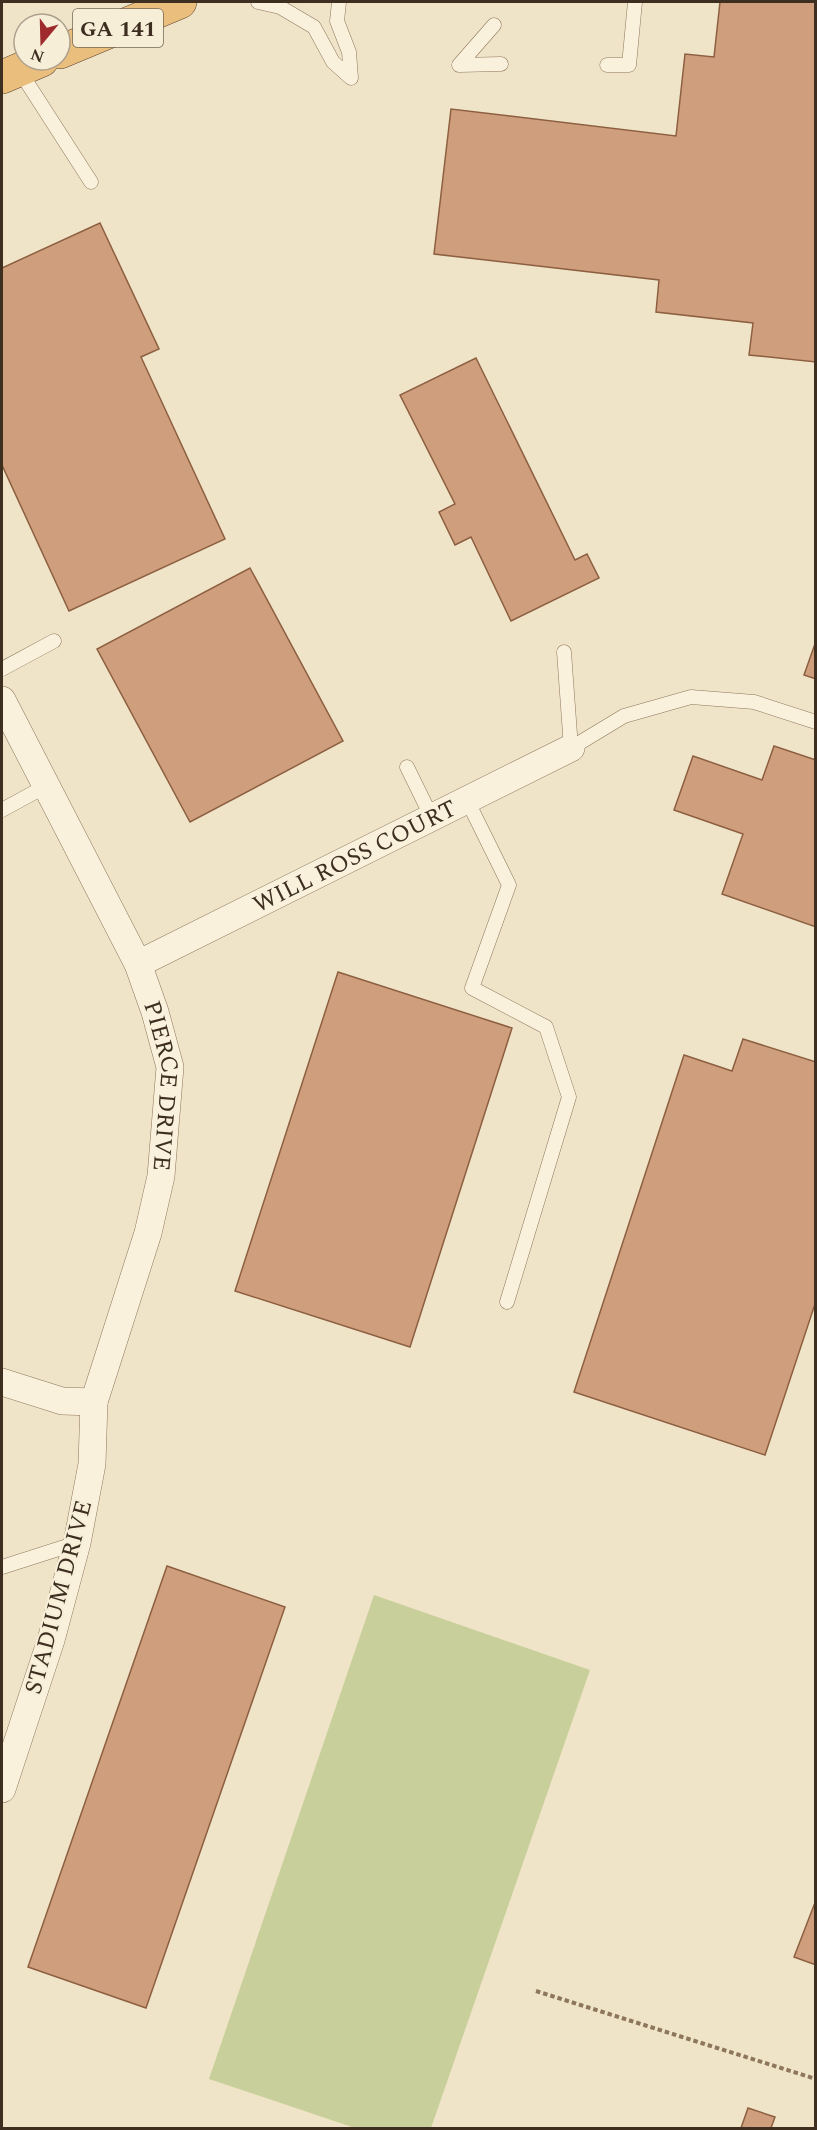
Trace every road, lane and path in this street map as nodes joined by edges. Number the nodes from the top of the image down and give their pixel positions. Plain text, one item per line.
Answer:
1 (180, 2) edge
2 (258, 2) edge
3 (339, 2) edge
4 (635, 2) edge
5 (494, 25) dead end
6 (72, 47) edge
7 (501, 64) dead end
8 (607, 65) dead end
9 (23, 72) edge
10 (91, 182) dead end
11 (54, 641) dead end
12 (564, 652) dead end
13 (2, 669) edge
14 (2, 700) edge
15 (816, 722) edge
16 (571, 748) junction
17 (407, 767) dead end
18 (46, 786) junction
19 (467, 800) junction
20 (2, 810) edge
21 (432, 818) junction
22 (138, 964) junction
23 (507, 1302) dead end
24 (2, 1382) edge
25 (94, 1402) junction
26 (77, 1543) junction
27 (2, 1567) edge
28 (2, 1789) edge
29 (536, 1991) dead end
30 (816, 2079) edge

1 - 6 highway, GA 141
2 - 3 lane
4 - 8 lane
5 - 7 lane
9 - 10 lane
11 - 13 lane
12 - 16 lane
14 - 18 street, PIERCE DRIVE
15 - 16 lane
16 - 19 street, WILL ROSS COURT
17 - 21 lane
18 - 20 lane
18 - 22 street, PIERCE DRIVE
19 - 21 street, WILL ROSS COURT
19 - 23 lane
21 - 22 street, WILL ROSS COURT
22 - 25 street, PIERCE DRIVE
24 - 25 street
25 - 26 street, STADIUM DRIVE
26 - 27 lane
26 - 28 street, STADIUM DRIVE
29 - 30 path

